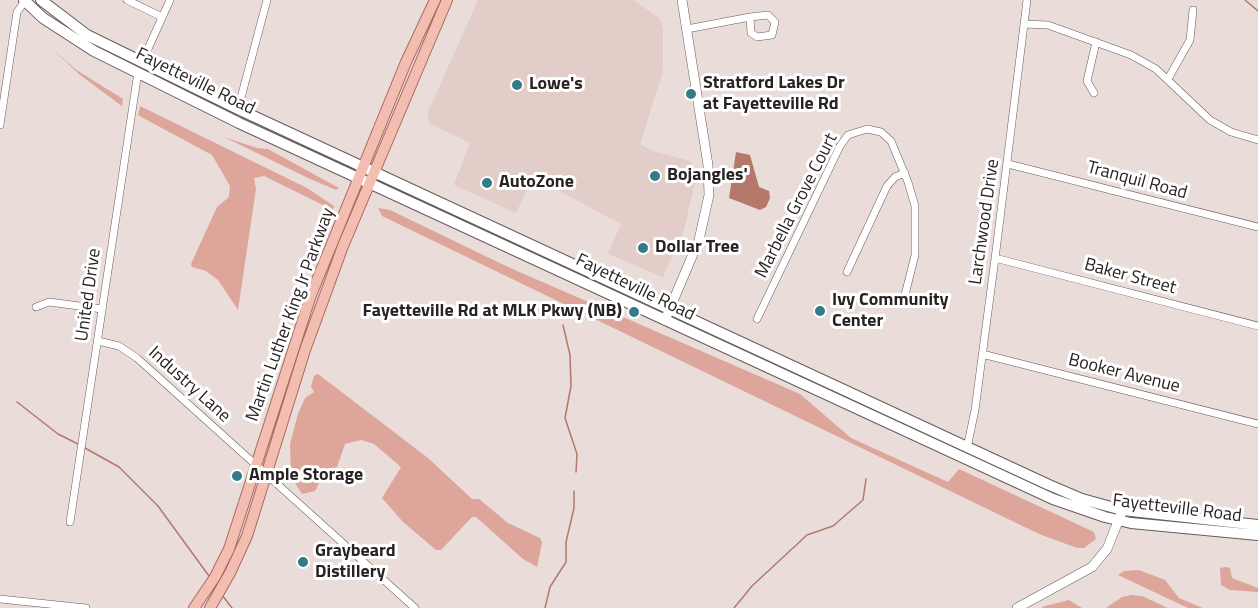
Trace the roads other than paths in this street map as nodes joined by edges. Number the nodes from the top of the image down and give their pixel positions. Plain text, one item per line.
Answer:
1 (40, 0) edge
2 (127, 0) edge
3 (170, 0) edge
4 (267, 0) edge
5 (435, 0) edge
6 (447, 0) edge
7 (682, 0) edge
8 (1027, 0) edge
9 (25, 1) edge
10 (1193, 10) dead end
11 (750, 16) dead end
12 (162, 17) junction
13 (1024, 24) junction
14 (687, 29) junction
15 (1096, 42) junction
16 (140, 67) junction
17 (1168, 79) junction
18 (1094, 93) dead end
19 (238, 109) junction
20 (0, 125) edge
21 (1258, 140) edge
22 (1008, 164) junction
23 (363, 167) junction
24 (374, 172) junction
25 (905, 173) junction
26 (358, 179) junction
27 (369, 184) junction
28 (1258, 228) edge
29 (995, 258) junction
30 (847, 272) dead end
31 (904, 299) dead end
32 (36, 307) dead end
33 (102, 309) junction
34 (667, 314) junction
35 (758, 319) dead end
36 (1258, 326) edge
37 (98, 341) junction
38 (982, 354) junction
39 (1258, 424) edge
40 (967, 448) junction
41 (256, 466) junction
42 (266, 474) junction
43 (1120, 516) junction
44 (70, 522) dead end
45 (1258, 525) edge
46 (1258, 535) edge
47 (0, 599) edge
48 (198, 603) edge
49 (212, 607) edge
50 (86, 608) edge
51 (415, 608) edge
52 (1017, 608) edge

1 - 16 main road, Fayetteville Road
2 - 12 street
3 - 12 street, United Drive
4 - 19 street
5 - 23 main road, Martin Luther King Jr Parkway
6 - 24 main road, Martin Luther King Jr Parkway
7 - 14 street
8 - 13 street, Larchwood Drive
9 - 16 main road, Fayetteville Road
9 - 20 street
10 - 17 street
11 - 14 street
12 - 16 street, United Drive
13 - 15 street
13 - 22 street, Larchwood Drive
14 - 34 street
15 - 17 street
15 - 18 street
16 - 19 main road, Fayetteville Road
16 - 26 main road, Fayetteville Road
16 - 33 street, United Drive
17 - 21 street
19 - 23 main road, Fayetteville Road
22 - 28 street, Tranquil Road
22 - 29 street, Larchwood Drive
23 - 24 main road, Fayetteville Road
23 - 26 main road, Martin Luther King Jr Parkway
24 - 27 main road, Martin Luther King Jr Parkway
24 - 34 main road, Fayetteville Road
25 - 30 street
25 - 31 street, Marbella Grove Court
25 - 35 street, Marbella Grove Court
26 - 27 main road, Fayetteville Road
26 - 41 main road, Martin Luther King Jr Parkway
27 - 34 main road, Fayetteville Road
27 - 42 main road, Martin Luther King Jr Parkway
29 - 36 street, Baker Street
29 - 38 street, Larchwood Drive
32 - 33 street
33 - 37 street, United Drive
34 - 40 main road, Fayetteville Road
34 - 43 main road, Fayetteville Road
37 - 41 street, Industry Lane
37 - 44 street, United Drive
38 - 39 street, Booker Avenue
38 - 40 street, Larchwood Drive
40 - 43 main road, Fayetteville Road
41 - 42 street, Industry Lane
41 - 48 main road, Martin Luther King Jr Parkway
42 - 49 main road, Martin Luther King Jr Parkway
42 - 51 street, Industry Lane
43 - 45 main road, Fayetteville Road
43 - 46 main road, Fayetteville Road
43 - 52 street
47 - 50 street
48 - 49 street

